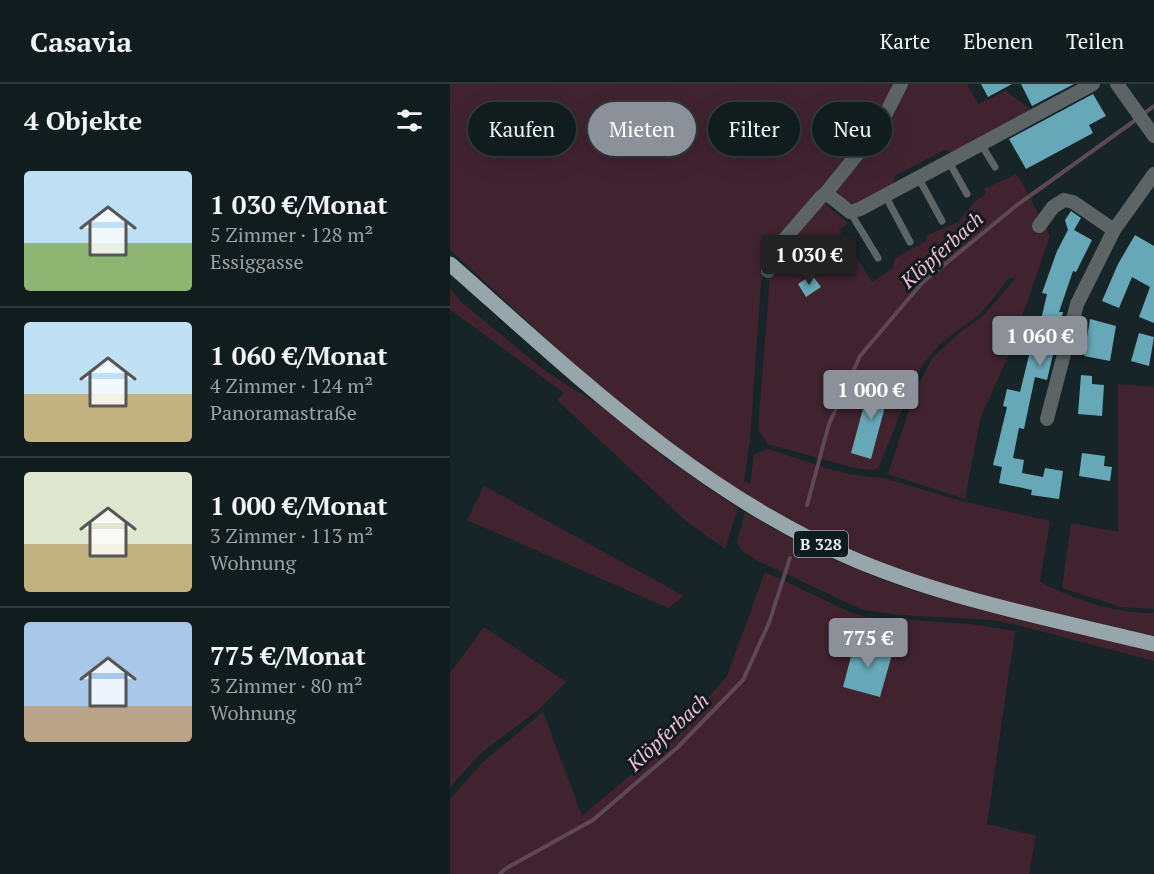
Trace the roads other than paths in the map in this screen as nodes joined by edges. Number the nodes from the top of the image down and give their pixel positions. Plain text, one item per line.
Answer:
1 (901, 84) edge
2 (1093, 84) edge
3 (1117, 84) edge
4 (1154, 136) edge
5 (981, 144) junction
6 (949, 162) junction
7 (995, 167) dead end
8 (1154, 174) edge
9 (919, 179) junction
10 (826, 193) junction
11 (967, 194) dead end
12 (886, 197) junction
13 (850, 212) junction
14 (942, 221) dead end
15 (1040, 226) dead end
16 (1114, 230) junction
17 (910, 242) dead end
18 (878, 258) dead end
19 (450, 264) edge
20 (768, 271) dead end
21 (1047, 419) dead end
22 (1154, 644) edge

1 - 10 street
2 - 5 street
3 - 4 street
5 - 6 street
5 - 7 lane
6 - 9 street
6 - 11 lane
8 - 16 street
9 - 12 street
9 - 14 lane
10 - 13 street
10 - 20 street
12 - 13 street
12 - 17 lane
13 - 18 lane
15 - 16 street
16 - 21 street
19 - 22 main road, B 328

